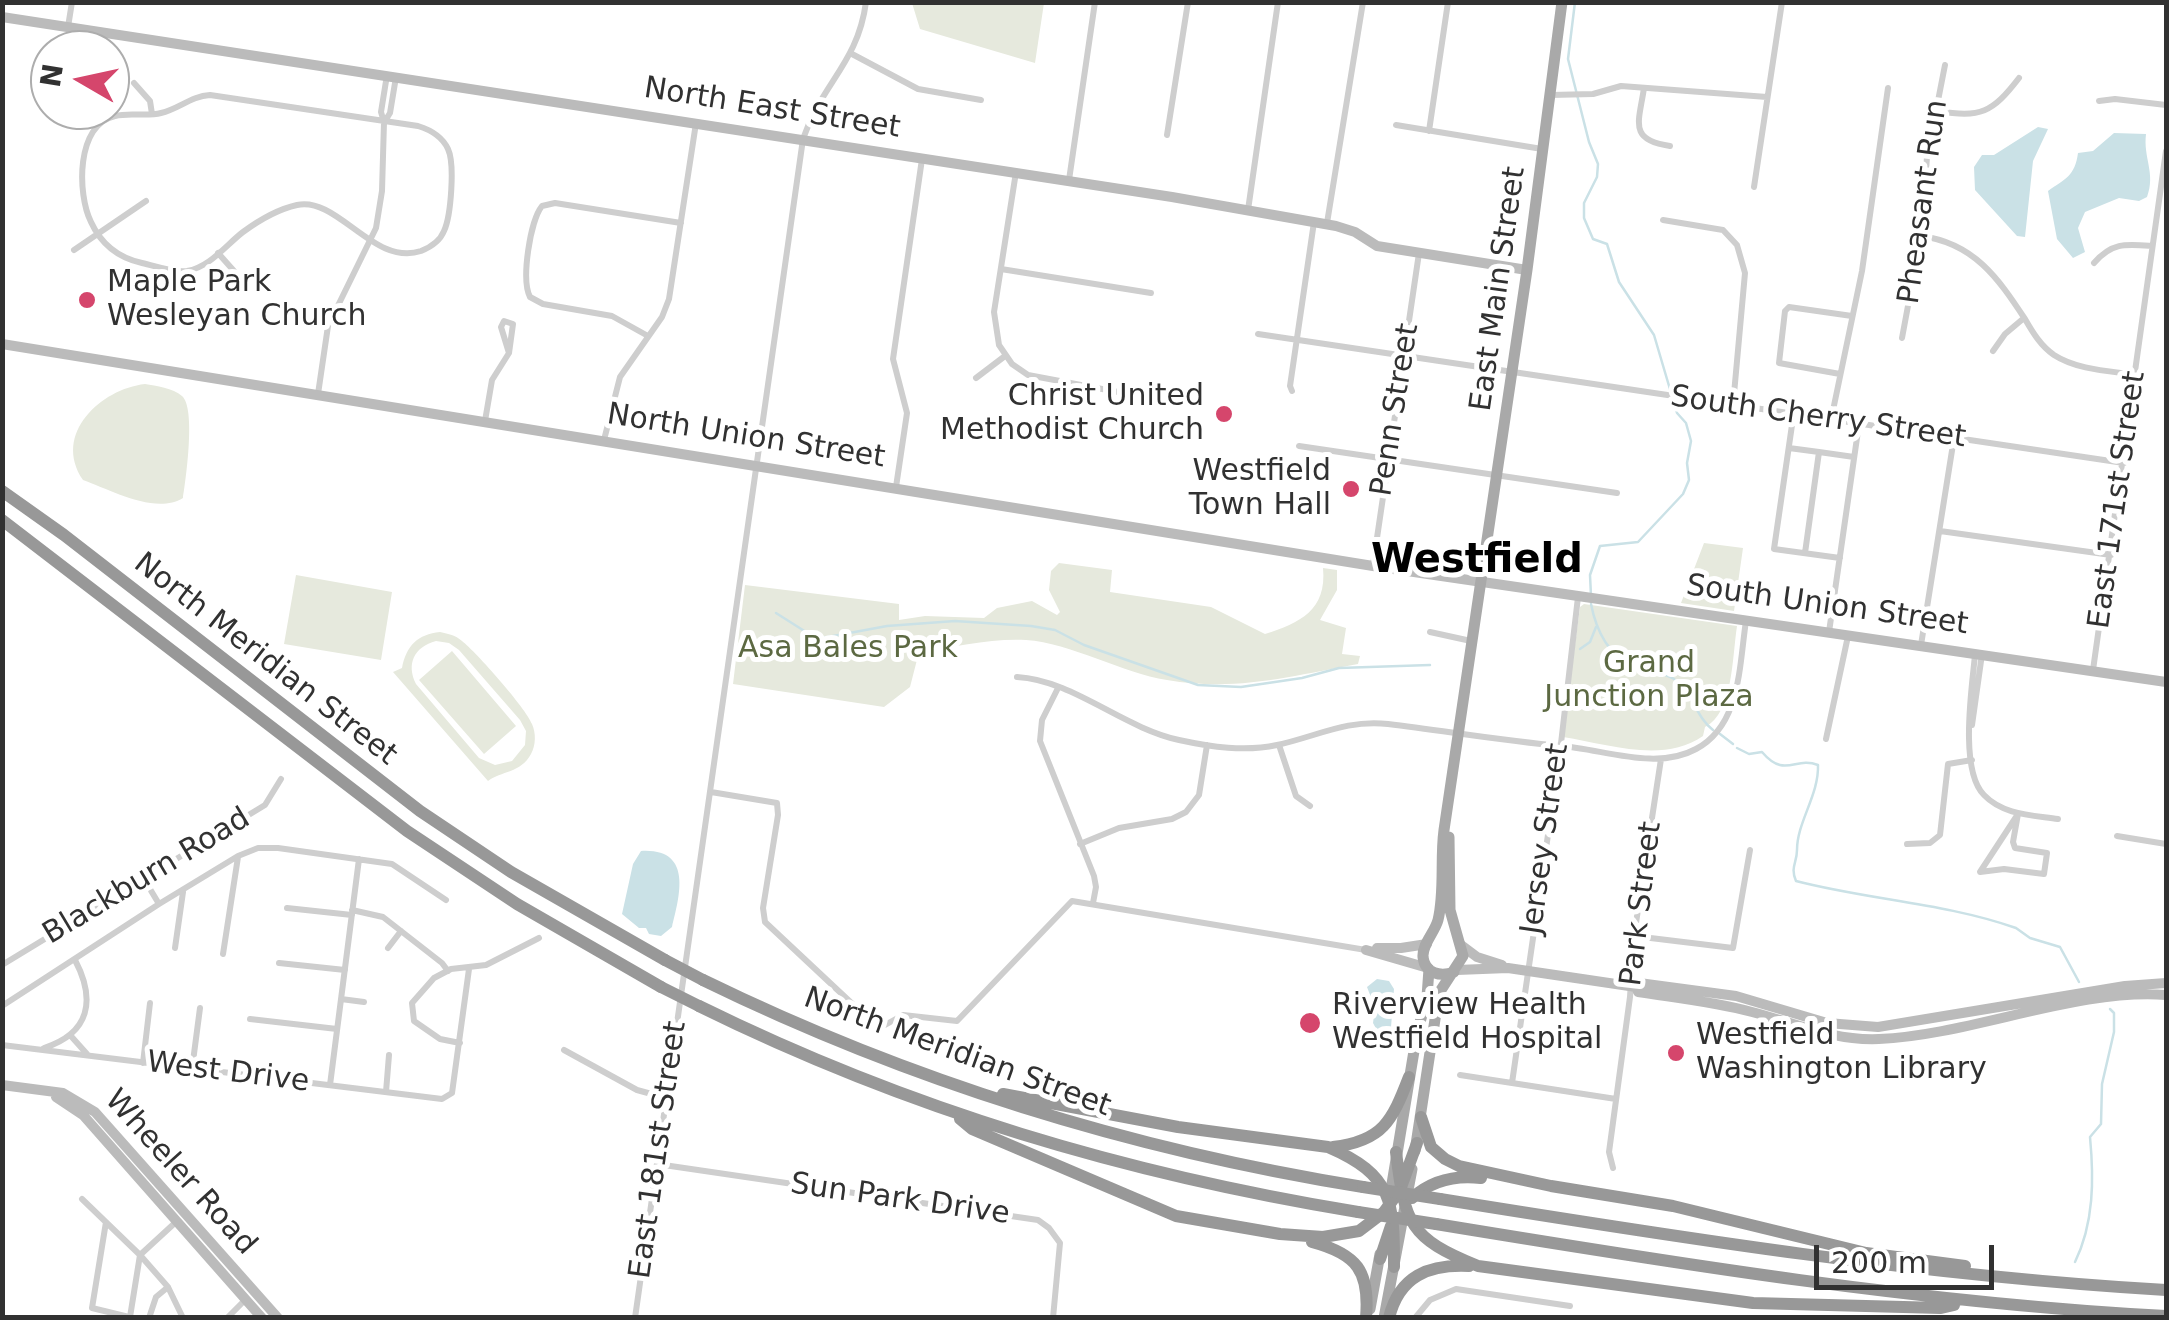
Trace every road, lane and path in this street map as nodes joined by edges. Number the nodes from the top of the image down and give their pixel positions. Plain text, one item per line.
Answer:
1 (72, 2) edge
2 (866, 2) edge
3 (1095, 2) edge
4 (1188, 2) edge
5 (1278, 2) edge
6 (1363, 2) edge
7 (1448, 2) edge
8 (1562, 2) edge
9 (1782, 2) edge
10 (2, 16) edge
11 (68, 27) junction
12 (852, 54) junction
13 (1945, 65) dead end
14 (391, 76) junction
15 (2019, 78) dead end
16 (134, 83) dead end
17 (1644, 88) junction
18 (1888, 88) dead end
19 (1550, 95) junction
20 (1768, 97) junction
21 (980, 100) dead end
22 (2098, 101) dead end
23 (2166, 105) edge
24 (1937, 111) junction
25 (152, 114) junction
26 (384, 122) junction
27 (696, 122) junction
28 (1396, 126) dead end
29 (1429, 131) junction
30 (1167, 135) dead end
31 (804, 139) junction
32 (1670, 146) dead end
33 (1544, 149) junction
34 (2166, 150) edge
35 (922, 158) junction
36 (1016, 172) junction
37 (1069, 180) junction
38 (1754, 187) dead end
39 (146, 201) dead end
40 (1248, 211) junction
41 (1663, 220) dead end
42 (1314, 222) junction
43 (682, 223) junction
44 (1327, 224) junction
45 (97, 234) junction
46 (1921, 236) junction
47 (371, 240) junction
48 (2152, 246) junction
49 (74, 250) dead end
50 (218, 253) junction
51 (1419, 253) junction
52 (2094, 263) dead end
53 (1001, 269) junction
54 (1527, 270) junction
55 (242, 280) dead end
56 (1151, 293) dead end
57 (1852, 316) junction
58 (2024, 318) junction
59 (1258, 334) dead end
60 (648, 336) junction
61 (1902, 338) dead end
62 (1298, 340) junction
63 (2, 344) edge
64 (1993, 350) dead end
65 (509, 353) dead end
66 (1006, 356) junction
67 (1405, 357) junction
68 (1512, 373) junction
69 (1840, 374) junction
70 (2136, 375) junction
71 (976, 378) dead end
72 (1292, 391) dead end
73 (318, 394) junction
74 (1134, 395) dead end
75 (1733, 406) junction
76 (1831, 420) junction
77 (485, 421) junction
78 (1792, 424) dead end
79 (1859, 424) junction
80 (1954, 438) junction
81 (604, 440) junction
82 (1299, 446) dead end
83 (1789, 448) junction
84 (1819, 452) junction
85 (1854, 456) junction
86 (1388, 459) junction
87 (2124, 463) junction
88 (755, 464) junction
89 (1497, 476) junction
90 (896, 487) junction
91 (2, 491) edge
92 (1617, 493) dead end
93 (2, 520) edge
94 (1940, 531) junction
95 (1805, 553) junction
96 (2110, 555) junction
97 (1840, 558) junction
98 (1373, 566) junction
99 (1481, 582) junction
100 (1581, 596) junction
101 (1746, 620) junction
102 (1430, 632) dead end
103 (1829, 632) junction
104 (1848, 634) junction
105 (1472, 641) junction
106 (1921, 646) junction
107 (1979, 654) junction
108 (2093, 672) junction
109 (1017, 677) dead end
110 (2166, 682) edge
111 (1058, 688) junction
112 (1458, 734) junction
113 (1826, 739) dead end
114 (1207, 745) junction
115 (1279, 745) junction
116 (1559, 746) junction
117 (1661, 759) junction
118 (1972, 760) junction
119 (281, 779) dead end
120 (710, 792) junction
121 (1449, 799) junction
122 (1310, 806) dead end
123 (2018, 814) junction
124 (2058, 819) dead end
125 (2117, 836) dead end
126 (1080, 844) junction
127 (1907, 844) dead end
128 (2166, 844) edge
129 (1750, 850) dead end
130 (238, 856) junction
131 (359, 859) junction
132 (144, 879) junction
133 (183, 891) junction
134 (446, 900) dead end
135 (1093, 903) junction
136 (159, 904) junction
137 (287, 908) dead end
138 (352, 913) junction
139 (401, 931) junction
140 (1634, 936) junction
141 (539, 938) dead end
142 (1428, 942) junction
143 (1460, 944) junction
144 (175, 948) dead end
145 (388, 948) dead end
146 (1366, 950) junction
147 (223, 954) dead end
148 (75, 960) junction
149 (279, 963) dead end
150 (2, 965) edge
151 (1429, 968) junction
152 (1508, 968) junction
153 (469, 969) junction
154 (345, 970) junction
155 (448, 970) junction
156 (1527, 970) junction
157 (1456, 971) junction
158 (2166, 984) edge
159 (1633, 986) junction
160 (2166, 995) edge
161 (341, 1000) junction
162 (364, 1002) dead end
163 (150, 1004) dead end
164 (2, 1006) edge
165 (200, 1008) dead end
166 (250, 1019) dead end
167 (337, 1029) junction
168 (70, 1035) junction
169 (460, 1043) junction
170 (2, 1045) edge
171 (38, 1049) junction
172 (564, 1050) dead end
173 (389, 1055) dead end
174 (88, 1056) junction
175 (143, 1063) junction
176 (192, 1069) junction
177 (1460, 1075) dead end
178 (1409, 1078) junction
179 (1512, 1083) junction
180 (2, 1086) edge
181 (330, 1086) junction
182 (960, 1087) junction
183 (31, 1089) junction
184 (386, 1092) junction
185 (666, 1098) junction
186 (1616, 1099) junction
187 (954, 1114) junction
188 (1421, 1118) junction
189 (1417, 1143) joint
190 (1328, 1147) junction
191 (1396, 1152) joint
192 (656, 1164) junction
193 (1613, 1168) dead end
194 (1524, 1181) junction
195 (82, 1200) dead end
196 (1397, 1205) junction
197 (177, 1221) junction
198 (106, 1222) junction
199 (1280, 1234) junction
200 (140, 1255) junction
201 (1380, 1259) joint
202 (1478, 1266) junction
203 (1394, 1268) joint
204 (2002, 1278) junction
205 (168, 1287) junction
206 (2166, 1290) edge
207 (250, 1295) junction
208 (1966, 1302) junction
209 (1570, 1306) dead end
210 (2166, 1316) edge
211 (132, 1317) edge
212 (150, 1318) edge
213 (183, 1318) edge
214 (227, 1318) edge
215 (262, 1318) edge
216 (278, 1318) edge
217 (635, 1318) edge
218 (1052, 1318) edge
219 (1367, 1318) edge
220 (1386, 1318) edge
221 (1415, 1318) edge

1 - 11 street
2 - 12 street, East 181st Street
3 - 37 street
4 - 30 street
5 - 40 street
6 - 44 street
7 - 29 street
8 - 19 main road, East Main Street
9 - 20 street
10 - 11 street, North East Street
11 - 14 street, North East Street
12 - 21 street
12 - 31 street, East 181st Street
13 - 24 street, Pheasant Run
14 - 26 street
14 - 27 street, North East Street
15 - 24 street
16 - 25 street
17 - 19 street
17 - 20 street
17 - 32 street
18 - 57 street
19 - 33 main road, East Main Street
20 - 38 street
22 - 23 street
24 - 46 street, Pheasant Run
25 - 26 street
25 - 45 street
26 - 47 street
26 - 47 street
27 - 31 street, North East Street
27 - 43 street
28 - 29 street
29 - 33 street
31 - 35 street, North East Street
31 - 88 street, East 181st Street
33 - 54 main road, East Main Street
34 - 48 street, East 171st Street
35 - 36 street, North East Street
35 - 90 street
36 - 37 street, North East Street
36 - 53 street
37 - 40 street, North East Street
39 - 45 street
40 - 42 street, North East Street
41 - 75 street
42 - 44 street, North East Street
42 - 62 street
43 - 60 street
43 - 60 street
44 - 51 street, North East Street
45 - 49 street
45 - 50 street
46 - 58 street
46 - 61 street, Pheasant Run
47 - 50 street
47 - 73 street
48 - 52 street
48 - 70 street, East 171st Street
50 - 55 street
51 - 54 street, North East Street
51 - 67 street, Penn Street
53 - 56 street
53 - 66 street
54 - 68 main road, East Main Street
57 - 69 street
57 - 69 street
58 - 64 street
58 - 70 street
59 - 62 street, South Cherry Street
60 - 81 street
62 - 67 street, South Cherry Street
62 - 72 street
63 - 73 street, North Union Street
65 - 77 street
66 - 71 street
66 - 74 street
67 - 68 street, South Cherry Street
67 - 86 street, Penn Street
68 - 75 street, South Cherry Street
68 - 89 main road, East Main Street
69 - 76 street
70 - 87 street, East 171st Street
73 - 77 street, North Union Street
75 - 76 street, South Cherry Street
76 - 79 street, South Cherry Street
77 - 81 street, North Union Street
78 - 83 street
79 - 80 street, South Cherry Street
79 - 85 street
80 - 87 street, South Cherry Street
80 - 94 street
81 - 88 street, North Union Street
82 - 86 street
83 - 84 street
83 - 95 street
84 - 85 street
84 - 95 street
85 - 97 street
86 - 89 street
86 - 98 street, Penn Street
87 - 96 street, East 171st Street
88 - 90 street, North Union Street
88 - 120 street, East 181st Street
89 - 92 street
89 - 99 main road, East Main Street
90 - 98 street, North Union Street
91 - 182 highway, North Meridian Street, bridge
93 - 187 highway, North Meridian Street, bridge
94 - 96 street
94 - 106 street
95 - 97 street
96 - 108 street, East 171st Street
97 - 103 street
98 - 99 street, North Union Street
99 - 100 street, South Union Street
99 - 105 main road, East Main Street
100 - 101 street, South Union Street
100 - 116 street, Jersey Street
101 - 103 street, South Union Street
101 - 117 street
102 - 105 street
103 - 104 street, South Union Street
104 - 106 street, South Union Street
104 - 113 street
105 - 112 main road, East Main Street
106 - 107 street, South Union Street
107 - 108 street, South Union Street
107 - 118 street
108 - 110 street, South Union Street
109 - 111 street
111 - 114 street
111 - 126 street
112 - 115 street
112 - 116 street
112 - 121 main road, East Main Street
114 - 115 street
114 - 126 street
115 - 122 street
116 - 117 street
116 - 156 street, Jersey Street
117 - 140 street, Park Street
118 - 123 street
118 - 127 street
119 - 132 street, Blackburn Road
120 - 135 street
120 - 185 street, East 181st Street
121 - 142 main road
121 - 143 main road
123 - 123 street
123 - 124 street
125 - 128 street
126 - 135 street
129 - 140 street
130 - 131 street
130 - 133 street
130 - 147 street
131 - 134 street
131 - 138 street
132 - 136 street
132 - 150 street, Blackburn Road
133 - 136 street
133 - 144 street
135 - 146 street
136 - 148 street
137 - 138 street
138 - 139 street
138 - 154 street
139 - 145 street
139 - 155 street
140 - 159 street, Park Street
141 - 153 street
142 - 143 main road
142 - 146 street
142 - 151 main road
143 - 152 street
143 - 157 main road
146 - 151 street
148 - 164 street
148 - 168 street
149 - 154 street
151 - 157 main road
151 - 178 main road
152 - 156 street
152 - 157 street
153 - 155 street
153 - 169 street
154 - 161 street
155 - 169 street
156 - 159 street
156 - 179 street, Jersey Street
157 - 188 main road
158 - 159 street
159 - 160 street
159 - 186 street, Park Street
161 - 162 street
161 - 167 street
163 - 175 street
165 - 176 street
166 - 167 street
167 - 181 street
168 - 171 street
168 - 174 street
169 - 184 street, West Drive
170 - 171 street, West Drive
171 - 174 street, West Drive
172 - 185 street
173 - 184 street
174 - 175 street, West Drive
175 - 176 street, West Drive
176 - 181 street, West Drive
177 - 179 street
178 - 190 highway
178 - 191 main road
179 - 186 street
180 - 183 street, Wheeler Road
181 - 184 street, West Drive
182 - 190 highway
182 - 204 highway, North Meridian Street, bridge
183 - 197 street, Wheeler Road
183 - 207 street, Wheeler Road
185 - 192 street, East 181st Street
186 - 193 street, Park Street
187 - 199 highway
187 - 208 highway, North Meridian Street, bridge
188 - 189 main road
188 - 194 highway
189 - 196 highway
190 - 196 highway
191 - 196 highway
192 - 217 street, East 181st Street
192 - 218 street, Sun Park Drive
194 - 196 highway
194 - 204 highway
195 - 198 street
196 - 199 highway
196 - 201 highway
196 - 202 highway
196 - 203 highway
197 - 200 street
197 - 207 street, Wheeler Road
198 - 200 street
198 - 211 street
199 - 219 highway
200 - 205 street
200 - 211 street
201 - 219 main road
202 - 208 highway
202 - 220 highway
203 - 220 main road
204 - 206 highway, North Meridian Street
205 - 212 street
205 - 213 street
207 - 214 street
207 - 215 street, Wheeler Road
207 - 216 street, Wheeler Road
208 - 210 highway, North Meridian Street
209 - 221 street

